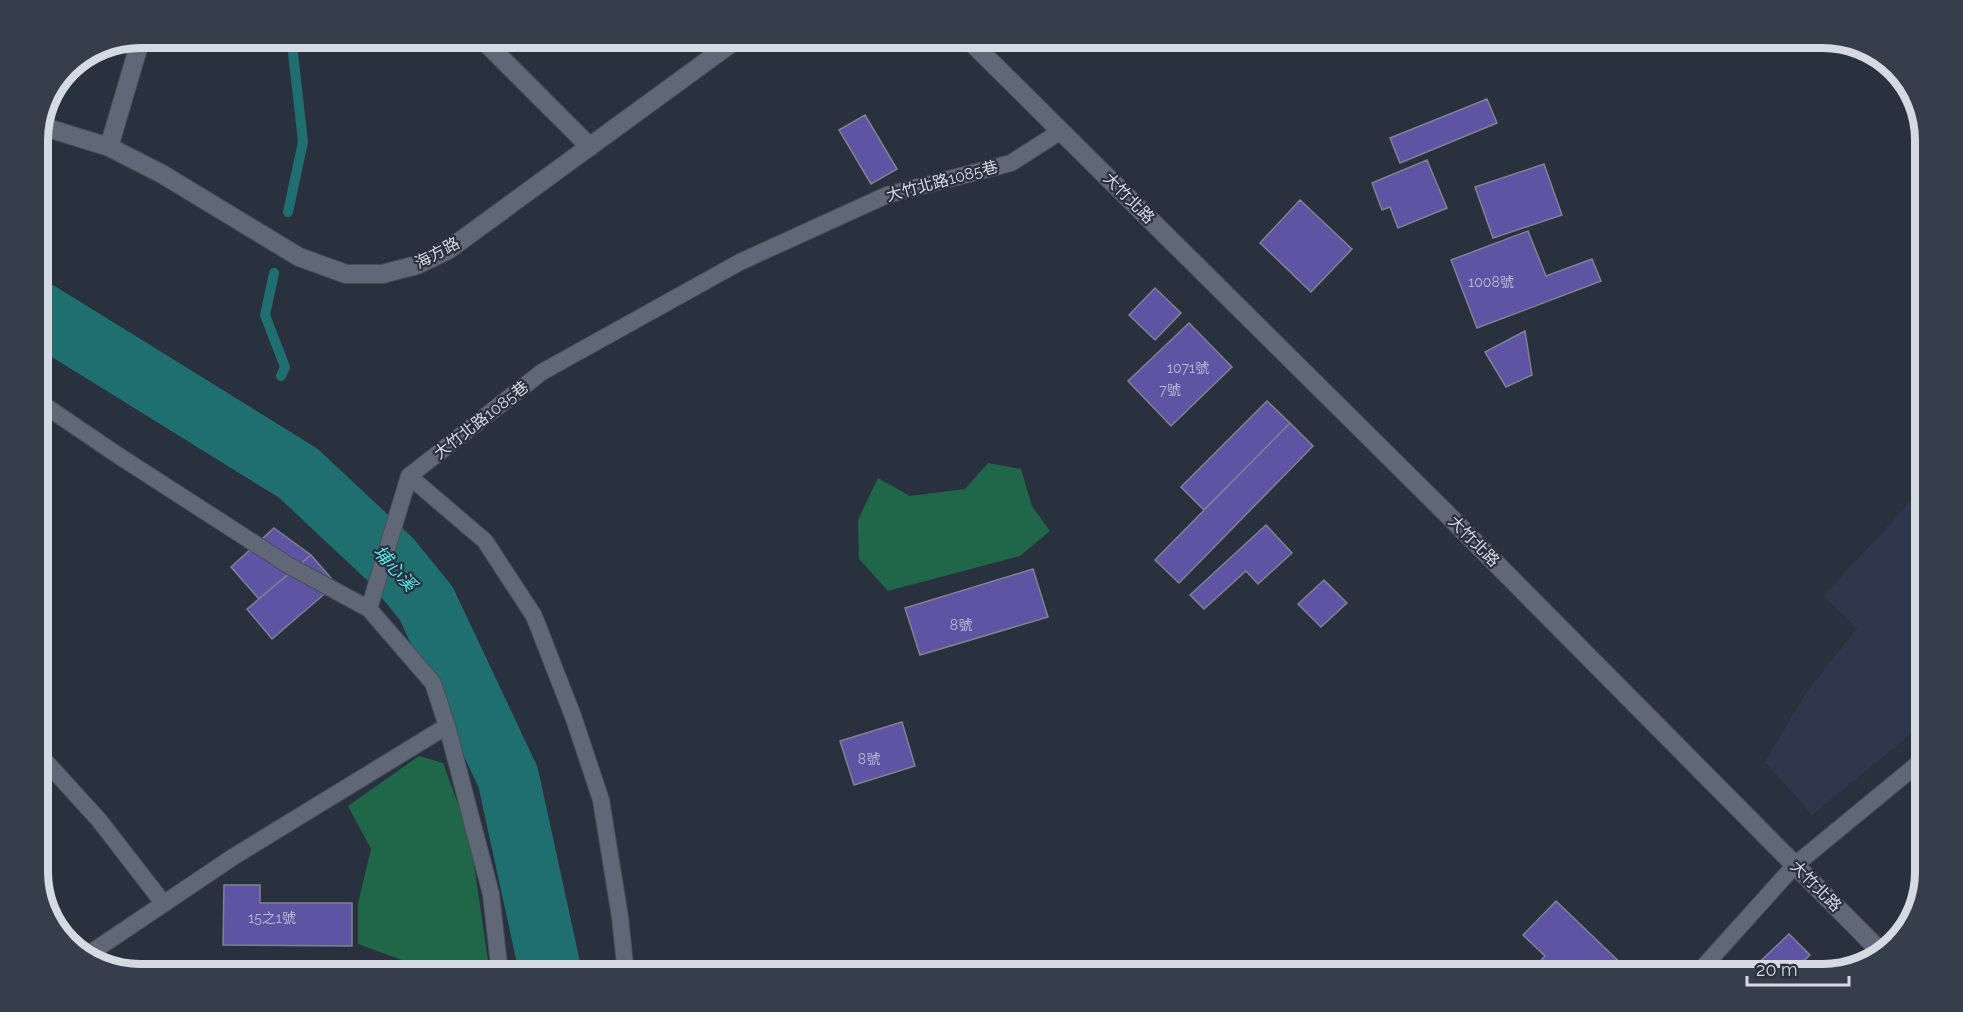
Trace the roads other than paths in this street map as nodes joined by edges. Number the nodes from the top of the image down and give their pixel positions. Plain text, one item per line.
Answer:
1 (138, 48) edge
2 (490, 48) edge
3 (725, 48) edge
4 (977, 48) edge
5 (49, 128) edge
6 (1061, 131) junction
7 (109, 147) junction
8 (590, 147) junction
9 (48, 408) edge
10 (409, 476) junction
11 (369, 609) junction
12 (447, 726) junction
13 (48, 764) edge
14 (1915, 766) edge
15 (1795, 864) junction
16 (164, 904) junction
17 (1876, 947) edge
18 (94, 952) edge
19 (499, 964) edge
20 (625, 964) edge
21 (1707, 964) edge

1 - 7 street
2 - 8 street
3 - 8 street, 海方路
4 - 6 street, 大竹北路
5 - 7 street, 海方路
6 - 10 lane, 大竹北路1085巷
6 - 15 street, 大竹北路
7 - 8 street, 海方路
9 - 11 lane
10 - 11 lane
10 - 20 lane
11 - 12 lane
12 - 16 lane
12 - 19 lane
13 - 16 lane
14 - 15 lane
15 - 17 street, 大竹北路
15 - 21 lane
16 - 18 lane

